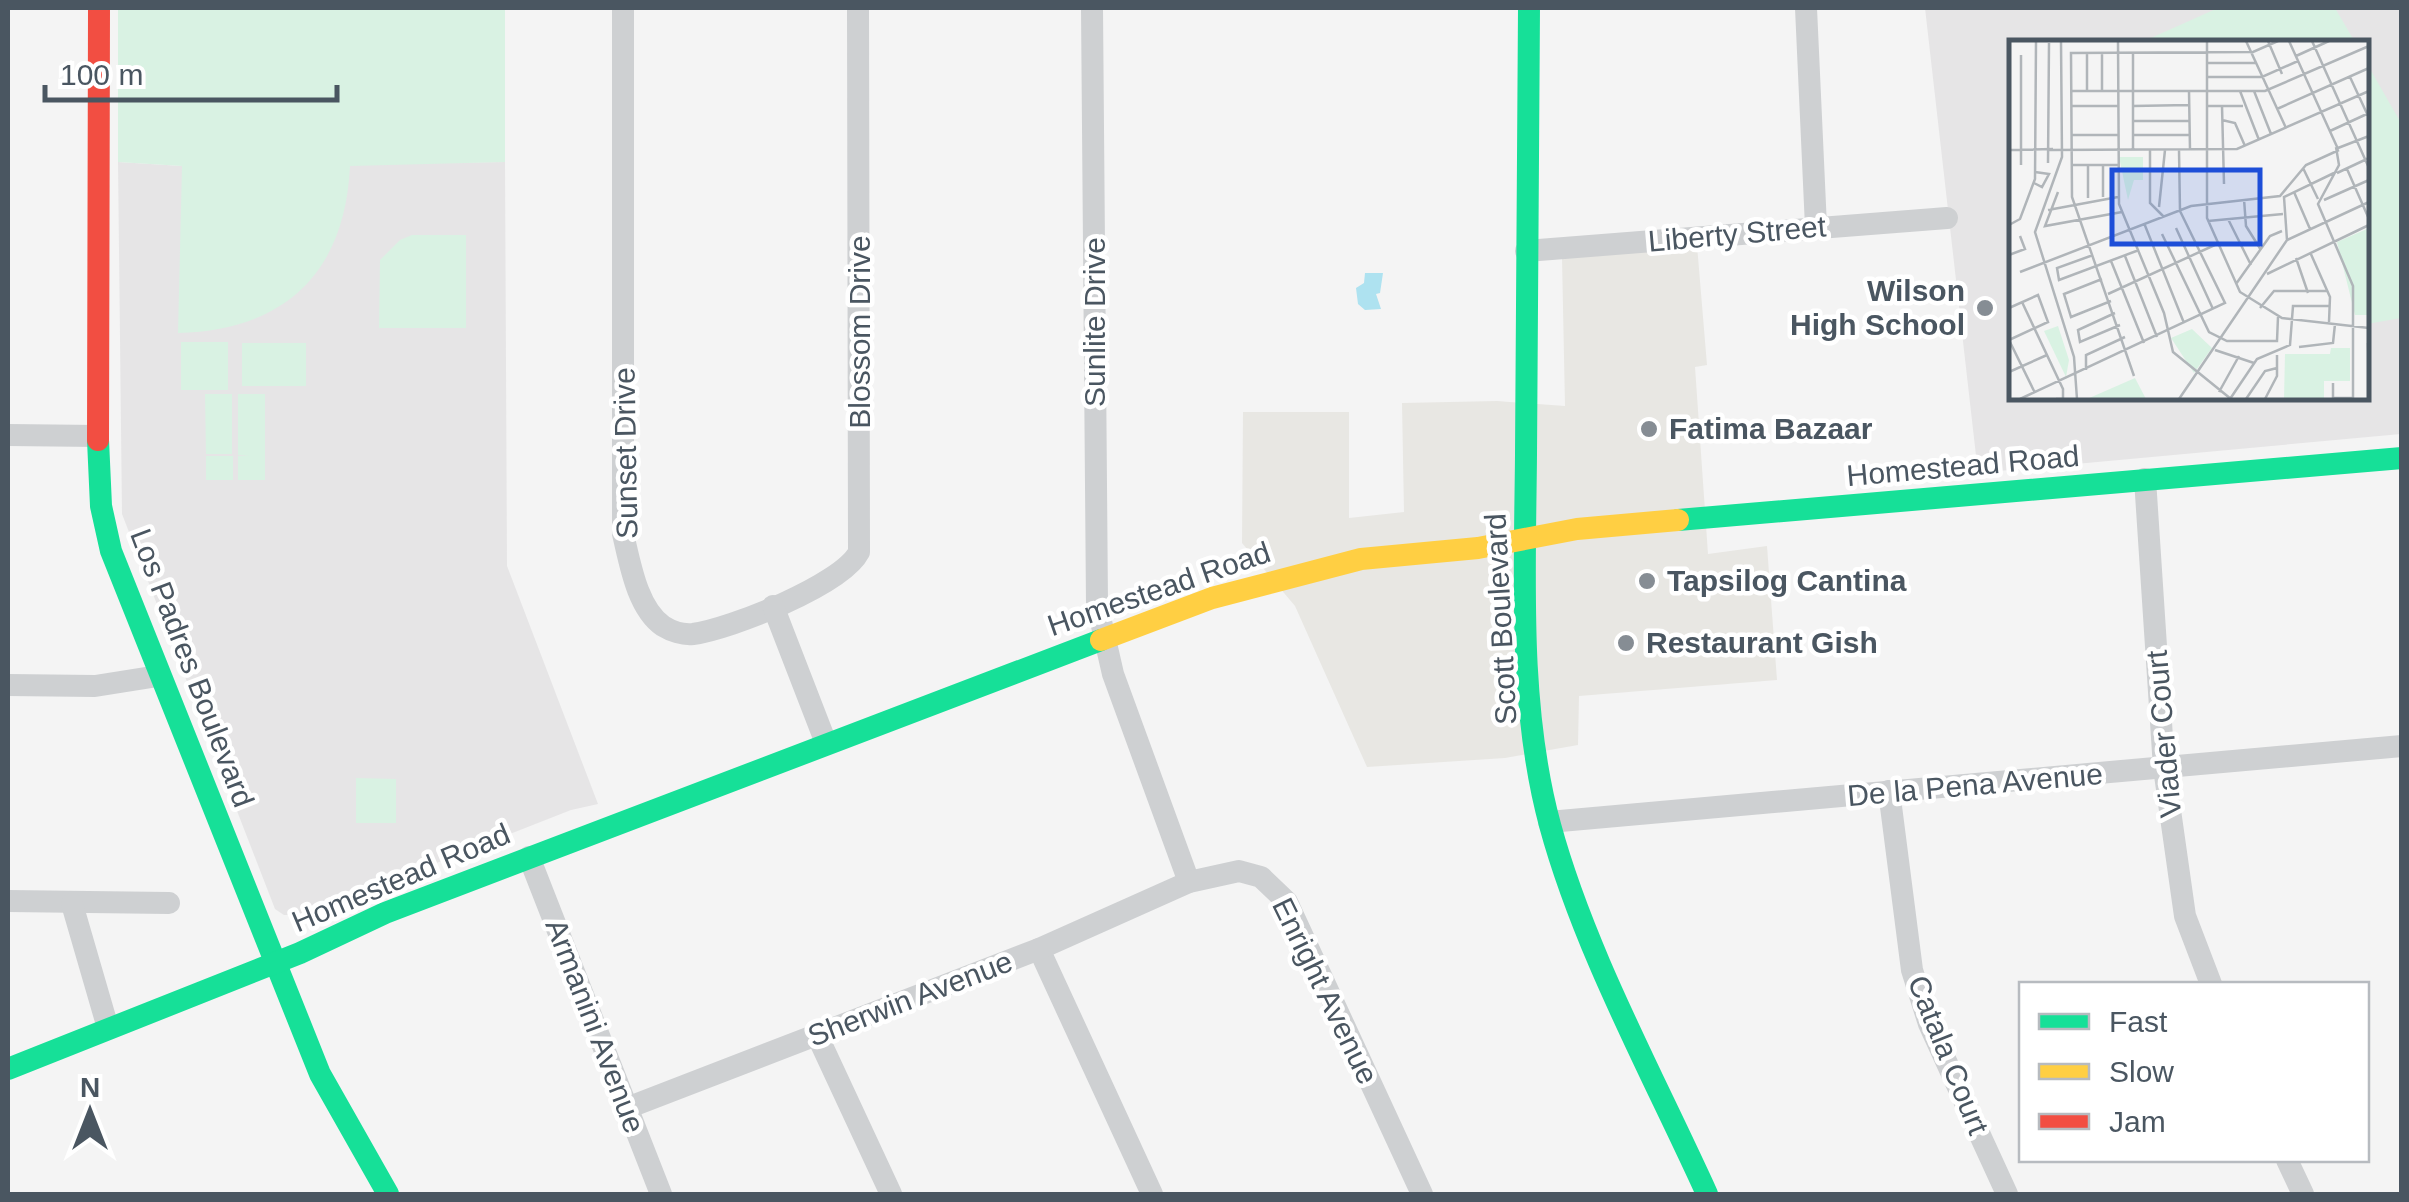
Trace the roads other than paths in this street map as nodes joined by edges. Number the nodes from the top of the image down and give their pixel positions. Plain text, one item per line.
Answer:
1 (99, 8) edge
2 (623, 8) edge
3 (858, 8) edge
4 (1092, 8) edge
5 (1528, 8) edge
6 (1806, 8) edge
7 (1947, 218) dead end
8 (1816, 227) junction
9 (1526, 250) junction
10 (8, 434) edge
11 (98, 436) junction
12 (2402, 458) edge
13 (2145, 479) junction
14 (1524, 538) junction
15 (773, 606) junction
16 (1104, 636) junction
17 (158, 676) junction
18 (8, 685) edge
19 (826, 743) junction
20 (2402, 746) edge
21 (2164, 768) junction
22 (1889, 791) junction
23 (1549, 822) junction
24 (528, 858) junction
25 (1190, 882) junction
26 (8, 901) edge
27 (169, 903) dead end
28 (72, 904) junction
29 (1039, 949) junction
30 (273, 963) junction
31 (2210, 982) edge
32 (108, 1028) junction
33 (817, 1036) junction
34 (8, 1069) edge
35 (627, 1108) junction
36 (2288, 1162) edge
37 (388, 1194) edge
38 (661, 1194) edge
39 (892, 1194) edge
40 (1152, 1194) edge
41 (1422, 1194) edge
42 (1706, 1194) edge
43 (2007, 1194) edge
44 (2304, 1194) edge

1 - 11 main road, Los Padres Boulevard
2 - 15 street, Sunset Drive
3 - 15 street, Blossom Drive
4 - 16 street, Sunlite Drive
5 - 9 main road, Scott Boulevard
6 - 8 street
7 - 8 street, Liberty Street
8 - 9 street, Liberty Street
9 - 14 main road, Scott Boulevard
10 - 11 street
11 - 17 main road, Los Padres Boulevard
12 - 13 main road, Homestead Road
13 - 14 main road, Homestead Road
13 - 21 street, Viader Court
14 - 16 main road, Homestead Road
14 - 23 main road, Scott Boulevard
15 - 19 street
16 - 19 main road, Homestead Road
16 - 25 street
17 - 18 street
17 - 30 main road, Los Padres Boulevard
19 - 24 main road, Homestead Road
20 - 21 street, De la Pena Avenue
21 - 22 street, De la Pena Avenue
21 - 31 street, Viader Court
22 - 23 street, De la Pena Avenue
22 - 43 street, Catala Court
23 - 42 main road, Scott Boulevard
24 - 30 main road, Homestead Road
24 - 35 street, Armanini Avenue
25 - 29 street, Sherwin Avenue
25 - 41 street, Enright Avenue
26 - 28 street
27 - 28 street
28 - 32 street
29 - 33 street, Sherwin Avenue
29 - 40 street
30 - 32 main road, Homestead Road
30 - 37 main road, Los Padres Boulevard
32 - 34 main road, Homestead Road
33 - 35 street, Sherwin Avenue
33 - 39 street
35 - 38 street, Armanini Avenue
36 - 44 street

